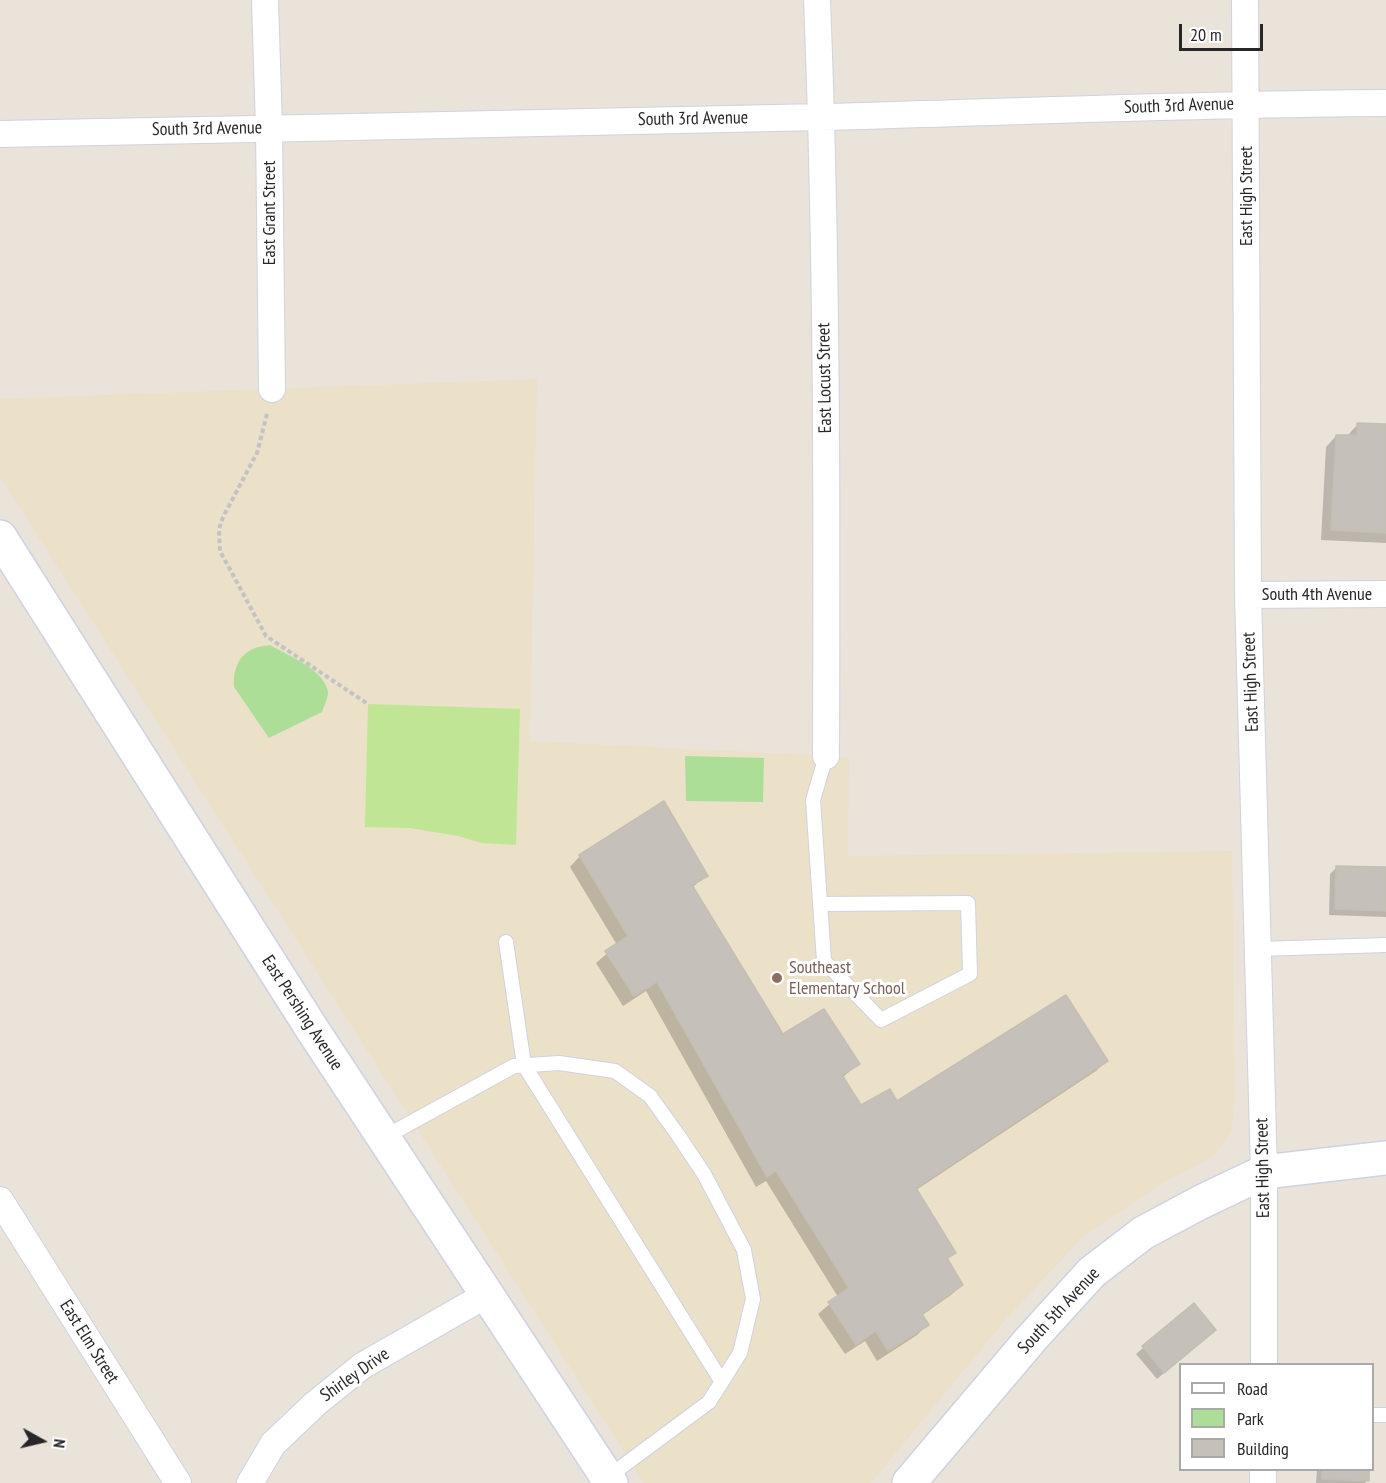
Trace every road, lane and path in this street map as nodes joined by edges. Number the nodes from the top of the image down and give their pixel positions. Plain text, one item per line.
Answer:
1 (265, 0) edge
2 (818, 0) edge
3 (1245, 0) edge
4 (1386, 103) edge
5 (1247, 104) junction
6 (822, 117) junction
7 (269, 128) junction
8 (0, 134) edge
9 (272, 389) joint
10 (0, 537) edge
11 (1386, 594) edge
12 (1248, 595) junction
13 (369, 704) dead end
14 (826, 756) joint
15 (820, 904) junction
16 (506, 942) dead end
17 (1386, 945) edge
18 (1258, 949) junction
19 (524, 1065) junction
20 (383, 1138) junction
21 (1386, 1158) edge
22 (1264, 1172) junction
23 (0, 1200) edge
24 (486, 1295) junction
25 (1264, 1363) edge
26 (722, 1382) junction
27 (609, 1480) edge
28 (178, 1483) edge
29 (250, 1483) edge
30 (909, 1483) edge

1 - 7 street, East Grant Street
2 - 6 street, East Locust Street
3 - 5 street, East High Street
4 - 5 street, South 3rd Avenue
5 - 6 street, South 3rd Avenue
5 - 12 street, East High Street
6 - 7 street, South 3rd Avenue
6 - 14 street, East Locust Street
7 - 8 street, South 3rd Avenue
7 - 9 street, East Grant Street
9 - 13 path
10 - 20 street, East Pershing Avenue
11 - 12 street, South 4th Avenue
12 - 18 street, East High Street
14 - 15 lane
15 - 15 lane
16 - 19 lane
17 - 18 lane
18 - 22 street, East High Street
19 - 20 lane
19 - 26 lane
19 - 26 lane
20 - 24 street, East Pershing Avenue
21 - 22 street, South 5th Avenue
22 - 25 street, East High Street
22 - 30 street, South 5th Avenue
23 - 28 street, East Elm Street
24 - 27 street, East Pershing Avenue
24 - 29 street, Shirley Drive
26 - 27 lane

